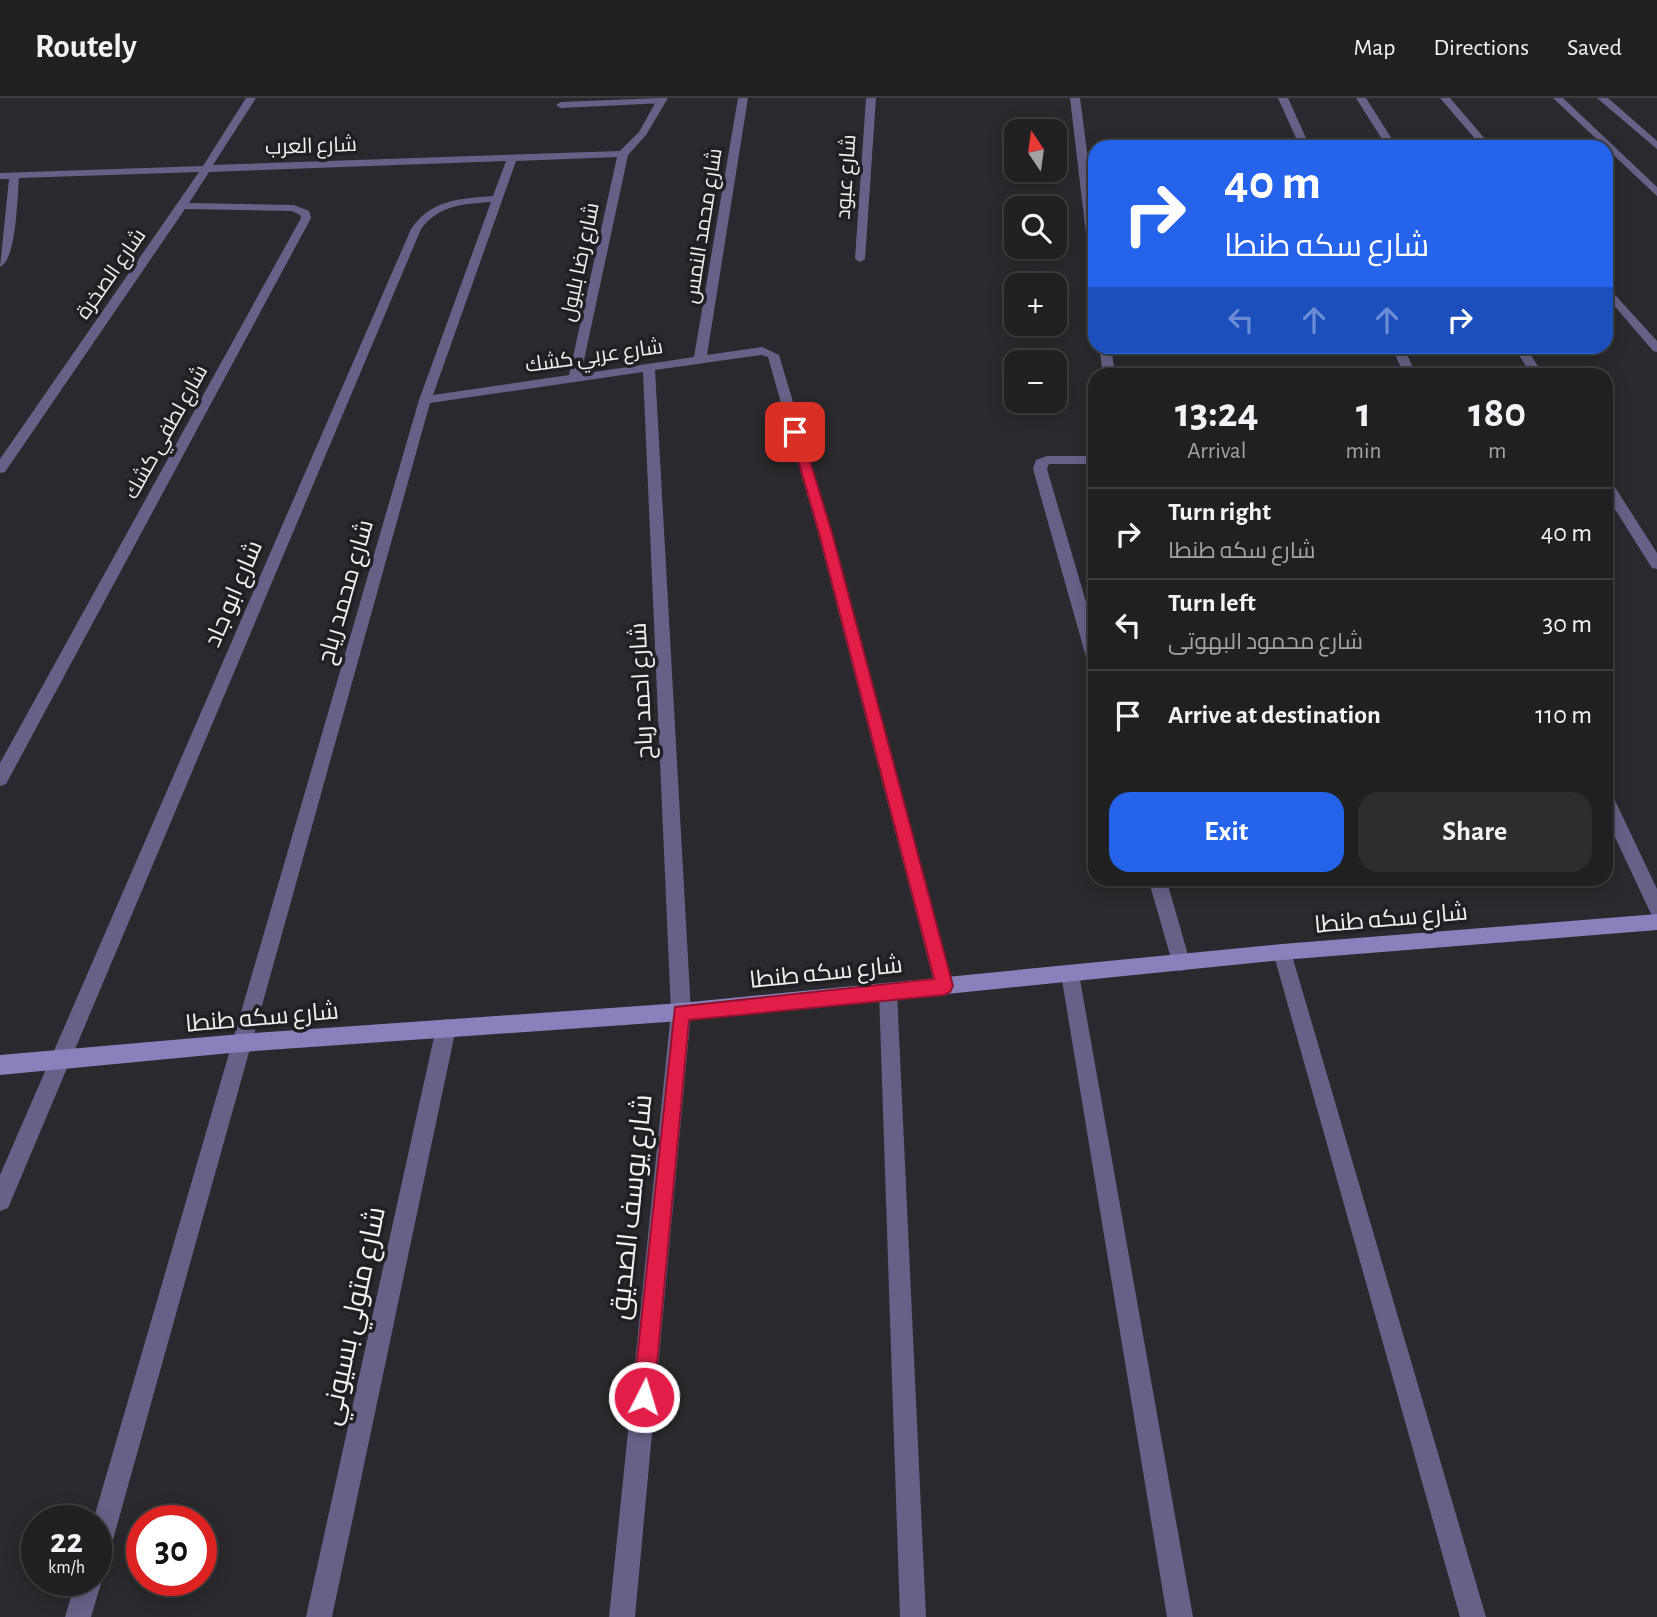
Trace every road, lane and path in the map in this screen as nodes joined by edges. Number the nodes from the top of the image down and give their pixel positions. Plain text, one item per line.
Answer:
1 (251, 98) edge
2 (743, 98) edge
3 (871, 98) edge
4 (1074, 98) edge
5 (1283, 98) edge
6 (1361, 98) edge
7 (1445, 98) edge
8 (1558, 98) edge
9 (1602, 98) edge
10 (662, 100) edge
11 (561, 105) dead end
12 (1302, 140) edge
13 (1388, 140) edge
14 (1481, 140) edge
15 (1602, 140) edge
16 (1657, 146) edge
17 (1613, 151) edge
18 (623, 154) junction
19 (512, 158) junction
20 (205, 169) junction
21 (0, 176) edge
22 (14, 176) junction
23 (1657, 193) edge
24 (496, 200) junction
25 (182, 206) junction
26 (1088, 206) edge
27 (4, 245) edge
28 (860, 259) dead end
29 (0, 264) edge
30 (1613, 296) edge
31 (1657, 348) edge
32 (700, 360) junction
33 (649, 368) junction
34 (574, 379) junction
35 (425, 401) junction
36 (1088, 460) edge
37 (0, 469) edge
38 (1613, 495) edge
39 (1657, 564) edge
40 (1088, 636) edge
41 (0, 779) edge
42 (1613, 814) edge
43 (1159, 886) edge
44 (1657, 908) edge
45 (1657, 922) edge
46 (1282, 952) junction
47 (1181, 962) junction
48 (1070, 974) junction
49 (944, 986) junction
50 (888, 992) junction
51 (681, 1012) junction
52 (446, 1028) junction
53 (241, 1043) junction
54 (59, 1059) junction
55 (0, 1065) edge
56 (0, 1200) edge
57 (110, 1505) edge
58 (84, 1596) edge
59 (78, 1617) edge
60 (319, 1617) edge
61 (622, 1617) edge
62 (913, 1617) edge
63 (1180, 1617) edge
64 (1473, 1617) edge

1 - 20 street, شارع الصخرة
2 - 32 street, شارع محمد النمس
3 - 28 street, شارع عبود
4 - 26 street
5 - 12 street
6 - 13 street
7 - 14 street
8 - 15 street
9 - 16 street
10 - 11 street
10 - 18 street
17 - 23 street
18 - 19 street, شارع العرب
18 - 34 street, شارع رضا بلبول
19 - 20 street, شارع العرب
19 - 24 street, شارع محمد رياح
20 - 22 street, شارع العرب
20 - 25 street, شارع الصخرة
21 - 22 street, شارع العرب
22 - 27 street
24 - 35 street, شارع محمد رياح
24 - 54 street, شارع ابو جاد
25 - 37 street, شارع الصخرة
25 - 41 street, شارع لطفي كشك
27 - 29 street
30 - 31 street
32 - 33 street, شارع عربي كشك
32 - 49 street, شارع عربي كشك
33 - 34 street, شارع عربي كشك
33 - 51 street, شارع احمد رباح
34 - 35 street, شارع عربي كشك
35 - 53 street, شارع محمد رياح
36 - 40 street
38 - 39 street
42 - 44 street
43 - 47 street
45 - 46 main road, شارع سكه طنطا
46 - 47 main road, شارع سكه طنطا
46 - 64 street
47 - 48 main road, شارع سكه طنطا
48 - 49 main road, شارع سكه طنطا
48 - 63 street
49 - 50 main road, شارع سكه طنطا
50 - 51 main road, شارع سكه طنطا
50 - 62 street
51 - 52 main road, شارع سكه طنطا
51 - 61 street, شارع يوسف الصديق
52 - 53 main road, شارع سكه طنطا
52 - 60 street, شارع متولي بسيوني
53 - 54 main road, شارع سكه طنطا
53 - 57 street, شارع محمد رياح
54 - 55 main road, شارع سكه طنطا
54 - 56 street, شارع ابو جاد
58 - 59 street

